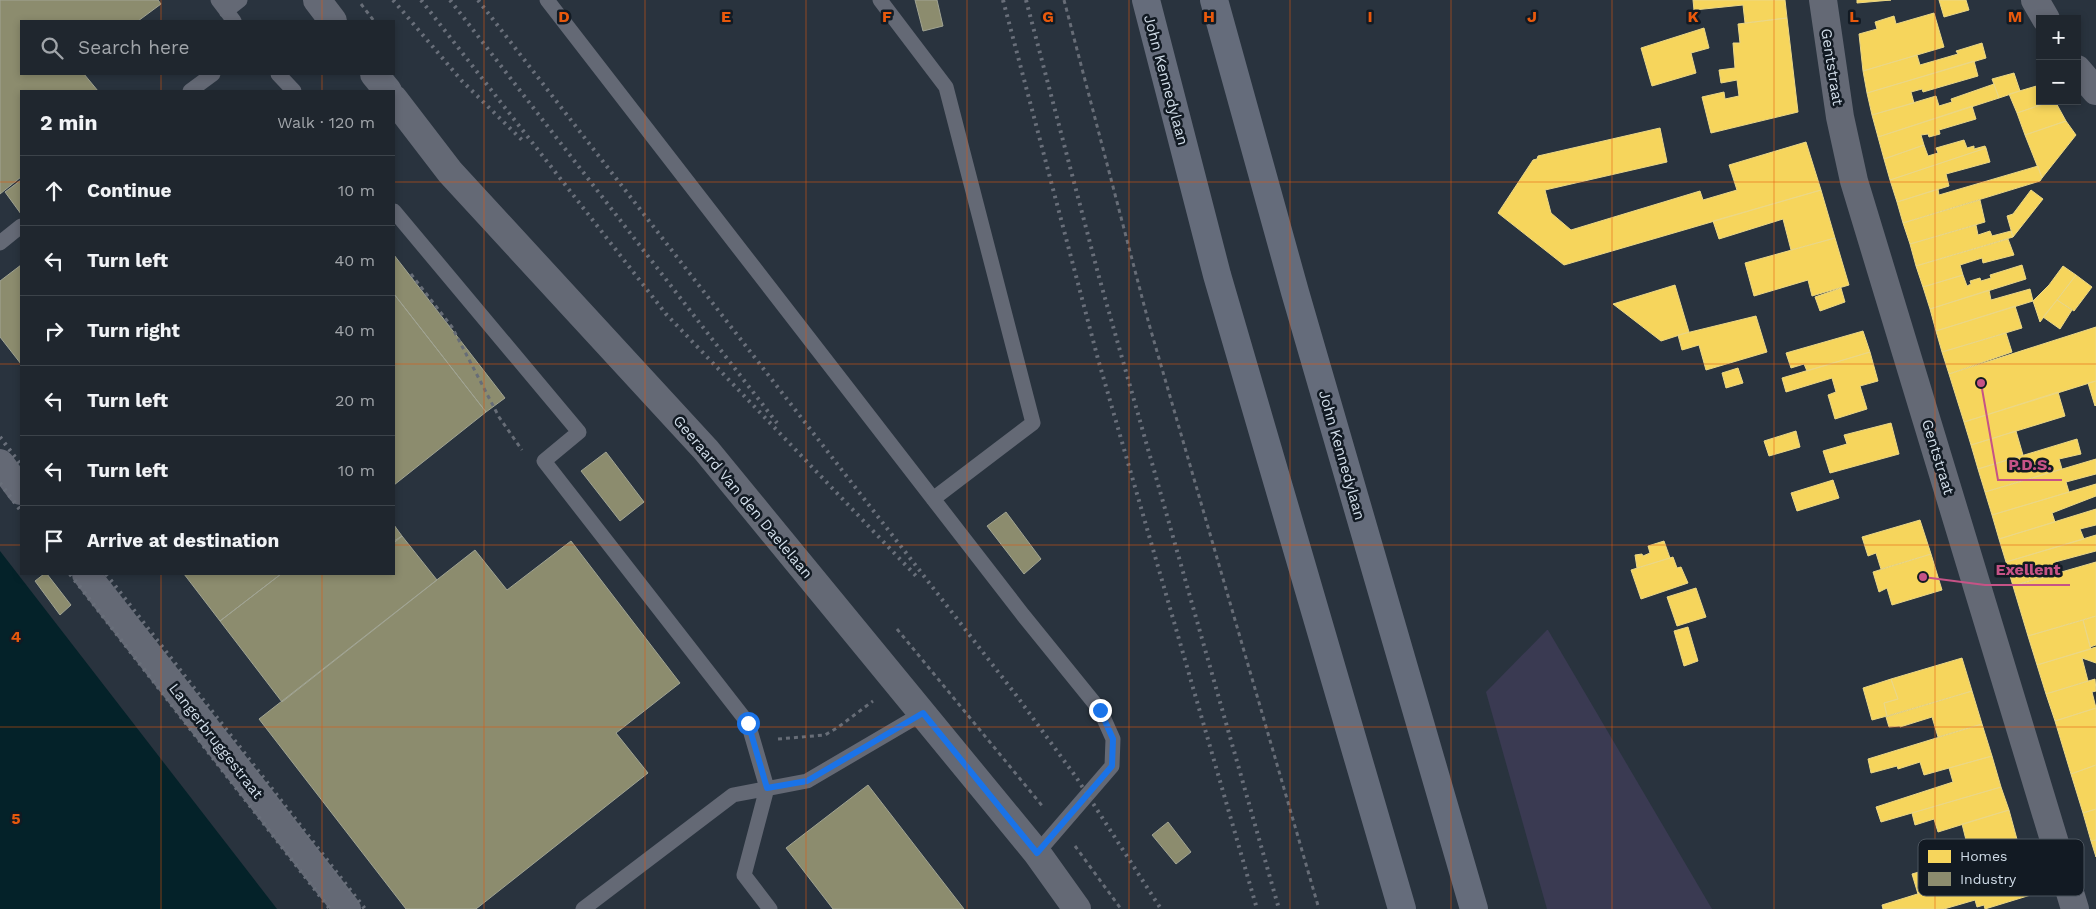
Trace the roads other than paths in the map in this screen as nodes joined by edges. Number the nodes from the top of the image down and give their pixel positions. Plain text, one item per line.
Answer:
1 (240, 0) edge
2 (317, 0) edge
3 (547, 0) edge
4 (880, 0) edge
5 (1146, 0) edge
6 (1214, 0) edge
7 (1823, 0) edge
8 (2035, 0) edge
9 (226, 11) edge
10 (2044, 15) edge
11 (332, 20) edge
12 (2081, 74) edge
13 (212, 75) edge
14 (279, 75) edge
15 (375, 75) edge
16 (191, 90) edge
17 (293, 90) edge
18 (387, 90) edge
19 (2096, 91) edge
20 (395, 100) edge
21 (395, 211) edge
22 (20, 227) edge
23 (0, 243) edge
24 (0, 463) edge
25 (20, 490) edge
26 (933, 499) junction
27 (87, 575) edge
28 (923, 713) junction
29 (767, 788) junction
30 (2054, 839) edge
31 (1037, 853) junction
32 (2071, 896) edge
33 (347, 909) edge
34 (583, 909) edge
35 (770, 909) edge
36 (1077, 909) edge
37 (1402, 909) edge
38 (1474, 909) edge
39 (2075, 909) edge

1 - 9 lane
2 - 11 street
3 - 26 lane
4 - 26 lane
5 - 37 highway, John Kennedylaan
6 - 38 highway, John Kennedylaan
7 - 30 street, Gentstraat
8 - 10 street
12 - 19 street
13 - 16 lane
14 - 17 lane
15 - 18 street
20 - 28 street, Geeraard Van den Daelelaan
21 - 29 lane
22 - 23 lane
24 - 25 street
26 - 31 lane
27 - 33 street, Langerbruggestraat
28 - 29 lane
28 - 31 street, Geeraard Van den Daelelaan
29 - 34 lane
29 - 35 lane
31 - 36 street, Geeraard Van den Daelelaan
32 - 39 street, Gentstraat

